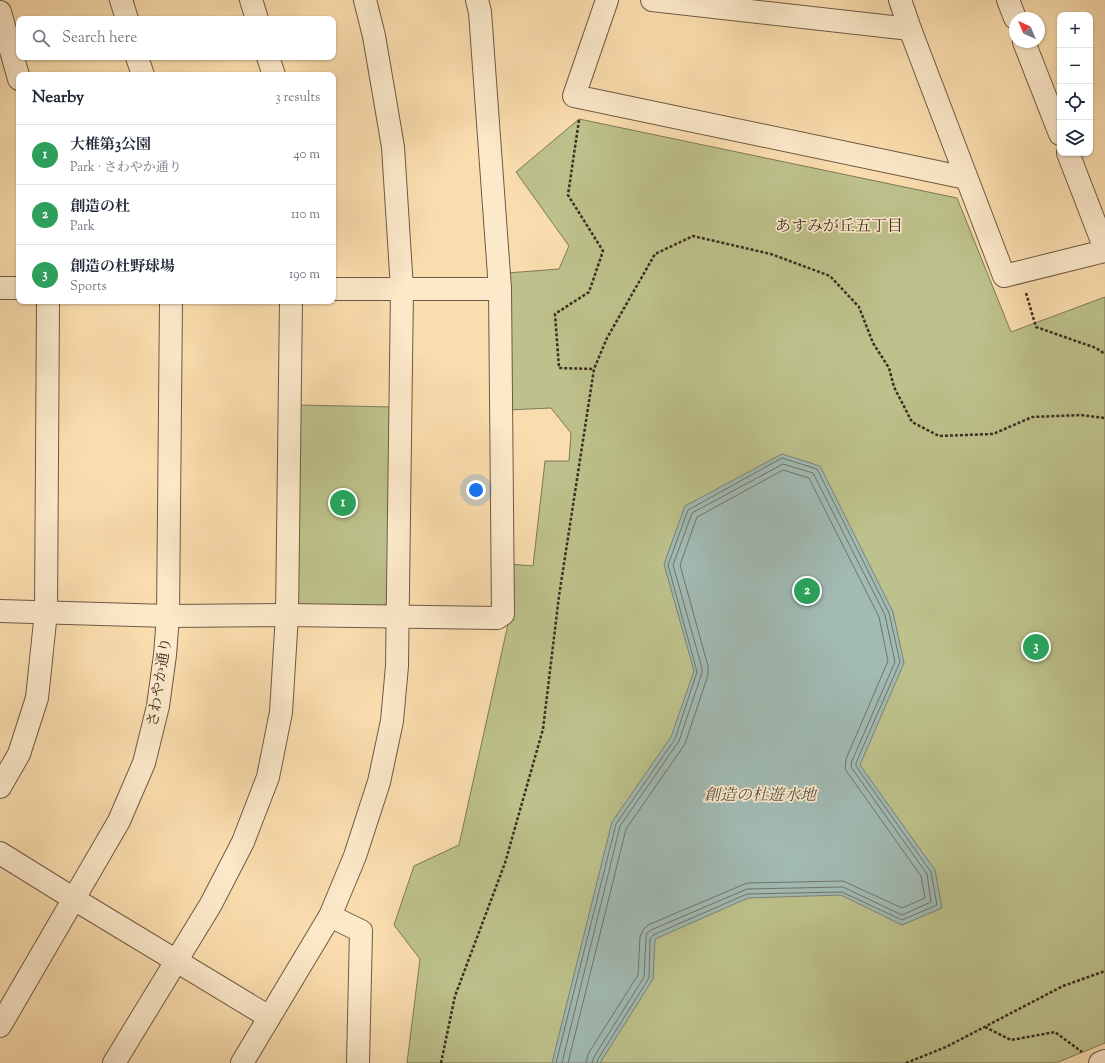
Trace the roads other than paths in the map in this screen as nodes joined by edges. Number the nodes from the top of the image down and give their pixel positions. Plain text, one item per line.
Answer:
1 (121, 0) edge
2 (251, 0) edge
3 (364, 0) edge
4 (607, 0) edge
5 (652, 0) edge
6 (900, 0) edge
7 (1008, 0) edge
8 (482, 4) edge
9 (0, 12) edge
10 (1013, 12) edge
11 (125, 16) edge
12 (256, 16) edge
13 (910, 30) junction
14 (1026, 48) edge
15 (138, 60) edge
16 (269, 60) edge
17 (17, 72) edge
18 (142, 72) edge
19 (273, 72) edge
20 (1057, 126) edge
21 (1069, 156) edge
22 (966, 178) junction
23 (1105, 250) edge
24 (0, 288) edge
25 (16, 288) edge
26 (336, 289) edge
27 (402, 289) junction
28 (500, 289) junction
29 (48, 304) edge
30 (171, 304) edge
31 (291, 304) edge
32 (0, 611) edge
33 (46, 612) junction
34 (287, 615) junction
35 (168, 616) junction
36 (397, 616) junction
37 (0, 787) edge
38 (0, 853) edge
39 (74, 899) junction
40 (330, 916) junction
41 (176, 961) junction
42 (269, 1017) junction
43 (0, 1025) edge
44 (114, 1063) edge
45 (242, 1063) edge
46 (358, 1063) edge

1 - 11 street
2 - 12 street
3 - 27 street
4 - 22 street
5 - 13 street
6 - 13 street
7 - 10 street
8 - 28 street
9 - 17 street
13 - 22 street
14 - 20 street
15 - 18 street
16 - 19 street
21 - 23 street
22 - 23 street
24 - 25 street
26 - 27 street
27 - 28 street
27 - 36 street
28 - 36 street
29 - 33 street
30 - 35 street, さわやか通り
31 - 34 street
32 - 33 street
33 - 35 street
33 - 37 street
34 - 35 street
34 - 36 street
34 - 41 street
35 - 39 street, さわやか通り
36 - 40 street
38 - 39 street
39 - 41 street
39 - 43 street, さわやか通り
40 - 42 street
40 - 46 street
41 - 42 street
41 - 44 street
42 - 45 street

